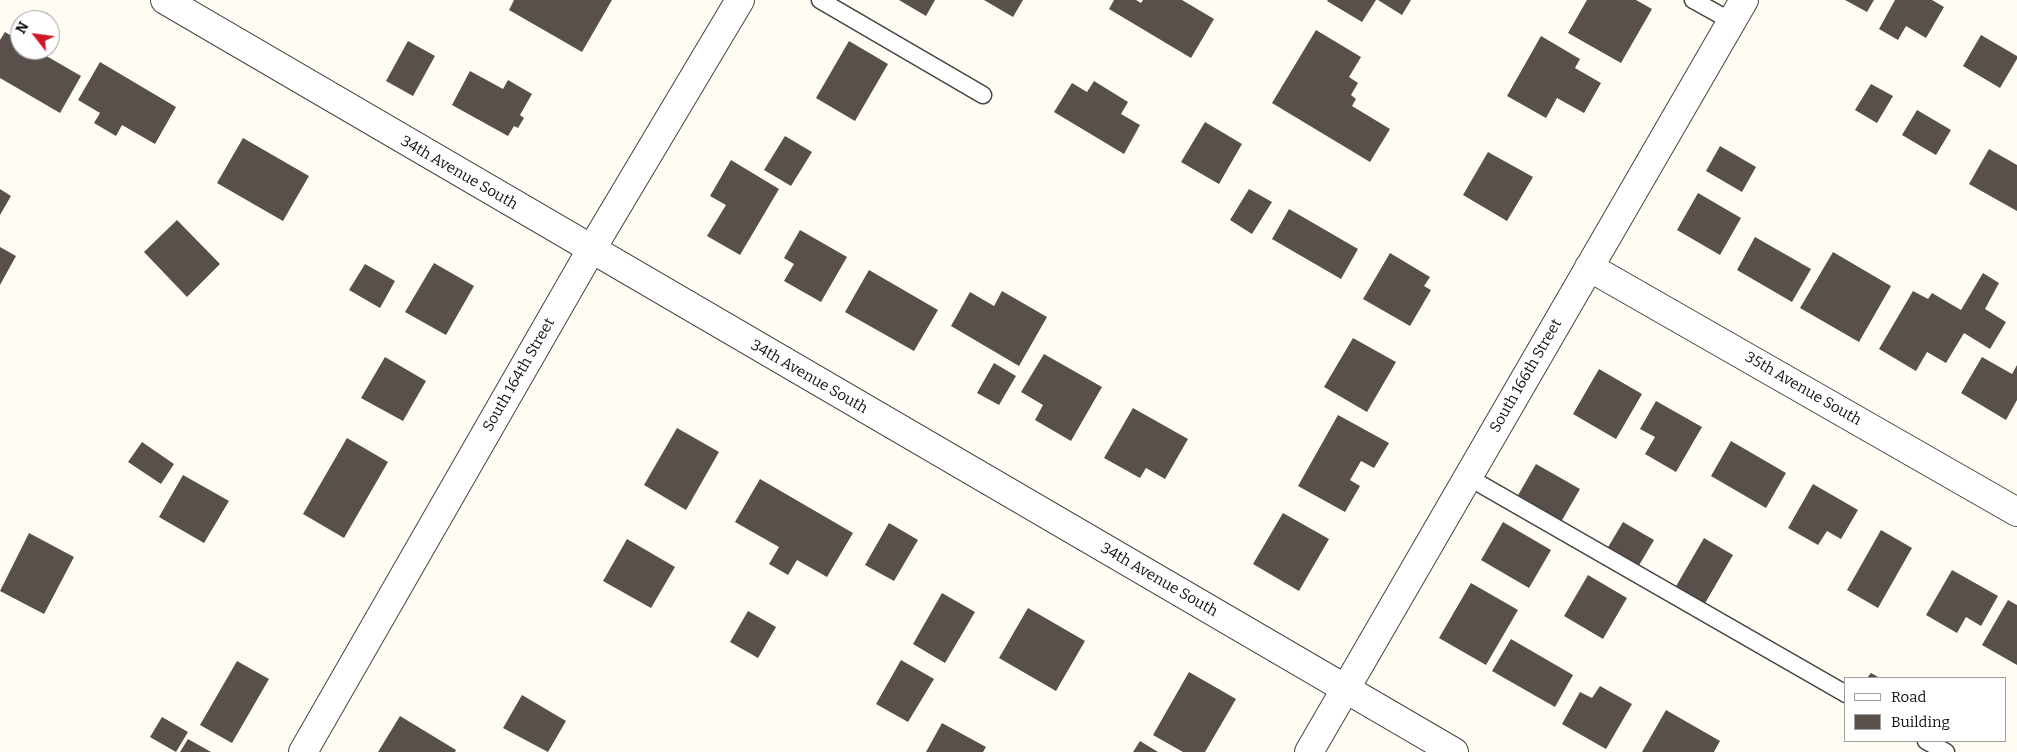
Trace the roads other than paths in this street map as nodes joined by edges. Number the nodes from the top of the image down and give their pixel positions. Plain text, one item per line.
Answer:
1 (165, 0) edge
2 (740, 0) edge
3 (820, 0) edge
4 (1693, 0) edge
5 (1738, 11) edge
6 (983, 95) dead end
7 (591, 250) junction
8 (1589, 267) junction
9 (1468, 477) junction
10 (2017, 512) edge
11 (1346, 689) junction
12 (1844, 693) edge
13 (1928, 742) edge
14 (303, 752) edge
15 (1309, 752) edge
16 (1454, 752) edge
17 (1946, 752) edge

1 - 7 street, 34th Avenue South
2 - 7 street, South 164th Street
3 - 6 lane
4 - 5 lane
5 - 8 street, South 166th Street
7 - 11 street, 34th Avenue South
7 - 14 street, South 164th Street
8 - 9 street, South 166th Street
8 - 10 street, 35th Avenue South
9 - 11 street, South 166th Street
9 - 12 lane
11 - 15 street, South 166th Street
11 - 16 street, 34th Avenue South
13 - 17 lane

